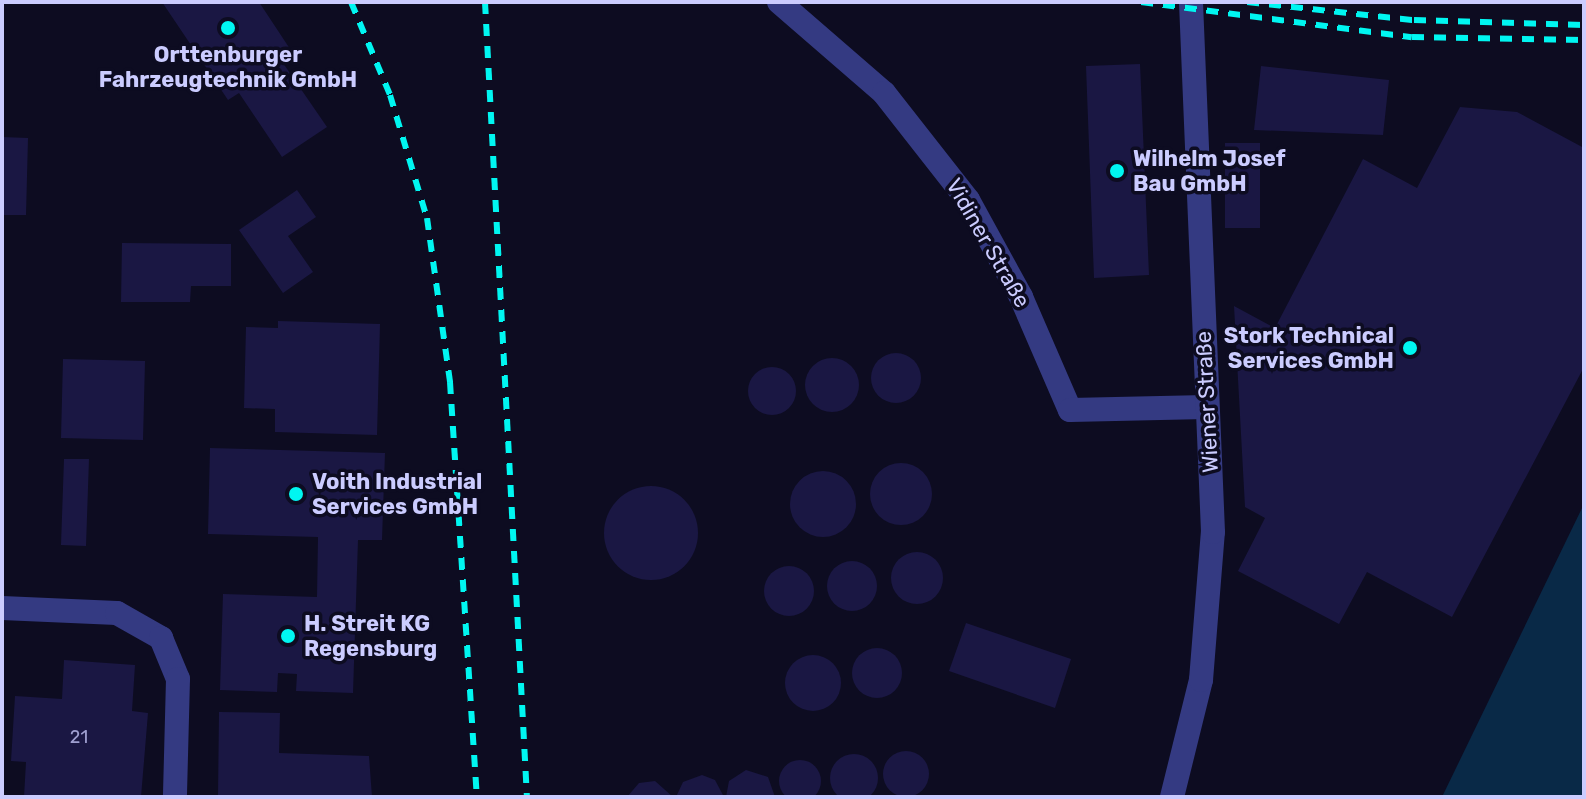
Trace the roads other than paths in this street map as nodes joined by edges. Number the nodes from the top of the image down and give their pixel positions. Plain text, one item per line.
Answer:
1 (779, 2) edge
2 (1191, 2) edge
3 (1206, 407) junction
4 (2, 608) edge
5 (175, 797) edge
6 (1172, 797) edge

1 - 3 street, Vidiner Straße
2 - 3 street, Wiener Straße
3 - 6 street, Wiener Straße
4 - 5 street

